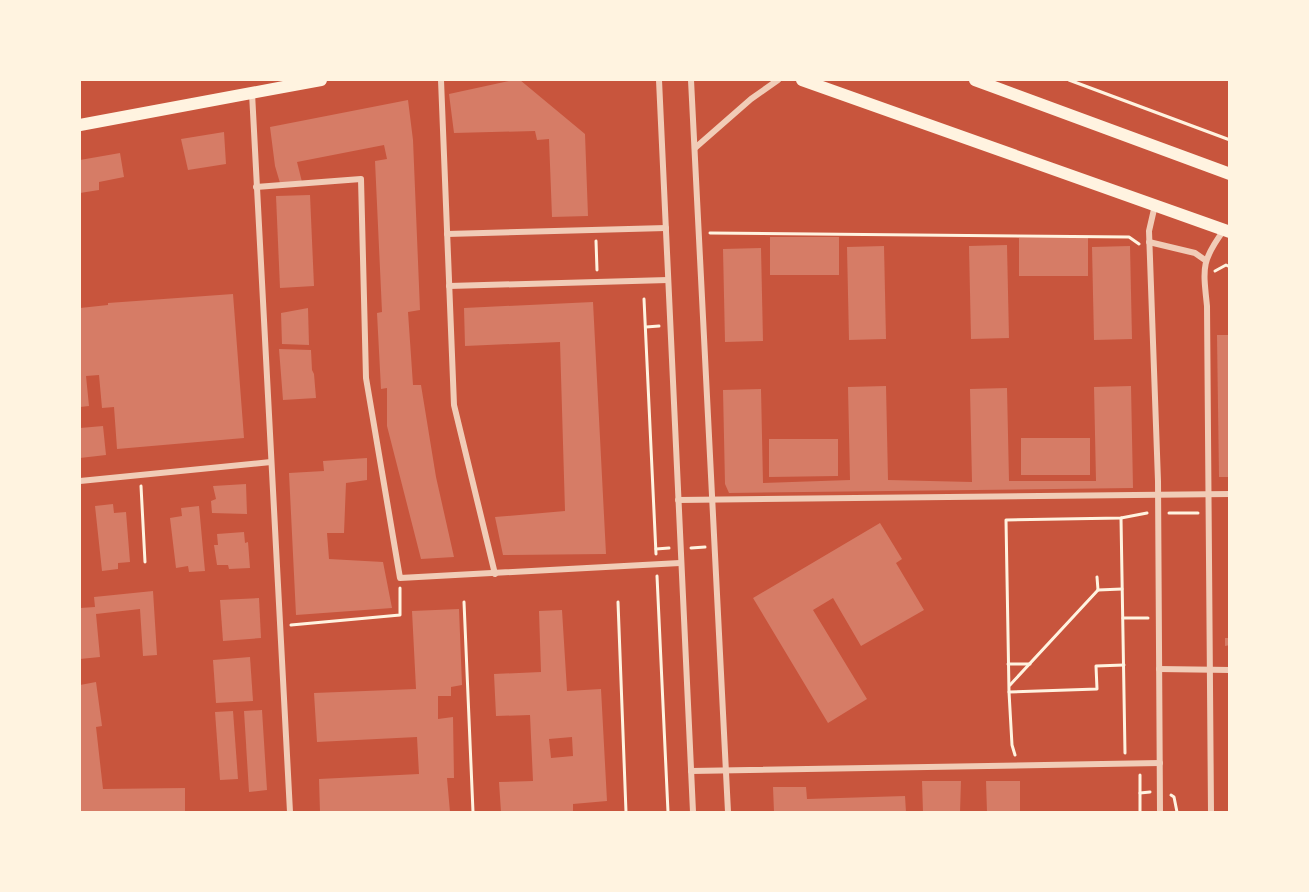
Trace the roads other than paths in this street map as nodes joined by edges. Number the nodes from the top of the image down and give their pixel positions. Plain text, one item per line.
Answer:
1 (321, 80) edge
2 (441, 80) edge
3 (659, 80) edge
4 (691, 80) edge
5 (778, 80) edge
6 (802, 80) edge
7 (975, 80) edge
8 (252, 93) junction
9 (80, 125) edge
10 (694, 148) junction
11 (1230, 174) edge
12 (256, 187) junction
13 (1155, 204) junction
14 (666, 228) junction
15 (1227, 231) edge
16 (447, 234) junction
17 (1149, 242) junction
18 (1205, 260) junction
19 (668, 280) junction
20 (448, 286) junction
21 (271, 462) junction
22 (80, 481) edge
23 (1158, 494) junction
24 (1208, 494) junction
25 (1230, 494) edge
26 (678, 500) junction
27 (713, 500) junction
28 (680, 563) junction
29 (495, 574) junction
30 (1159, 669) junction
31 (1210, 670) junction
32 (1230, 670) edge
33 (1160, 763) junction
34 (726, 770) junction
35 (691, 771) junction
36 (290, 813) edge
37 (693, 813) edge
38 (728, 813) edge
39 (1160, 813) edge
40 (1211, 813) edge

1 - 8 main road
2 - 16 street
3 - 14 street
4 - 10 street
5 - 10 street
6 - 13 main road
7 - 11 main road
8 - 9 main road
8 - 12 street
10 - 27 street
12 - 21 street
12 - 29 street
13 - 15 main road
13 - 17 street
14 - 16 street
14 - 19 street
15 - 18 street
16 - 20 street
17 - 18 street
17 - 23 street
18 - 24 street
19 - 20 street
19 - 26 street
20 - 29 street
21 - 22 street
21 - 36 street
23 - 24 street
23 - 27 street
23 - 30 street
24 - 25 street
24 - 31 street
26 - 27 street
26 - 28 street
27 - 34 street
28 - 29 street
28 - 35 street
30 - 31 street
30 - 33 street
31 - 32 street
31 - 40 street
33 - 34 street
33 - 39 street
34 - 35 street
34 - 38 street
35 - 37 street

